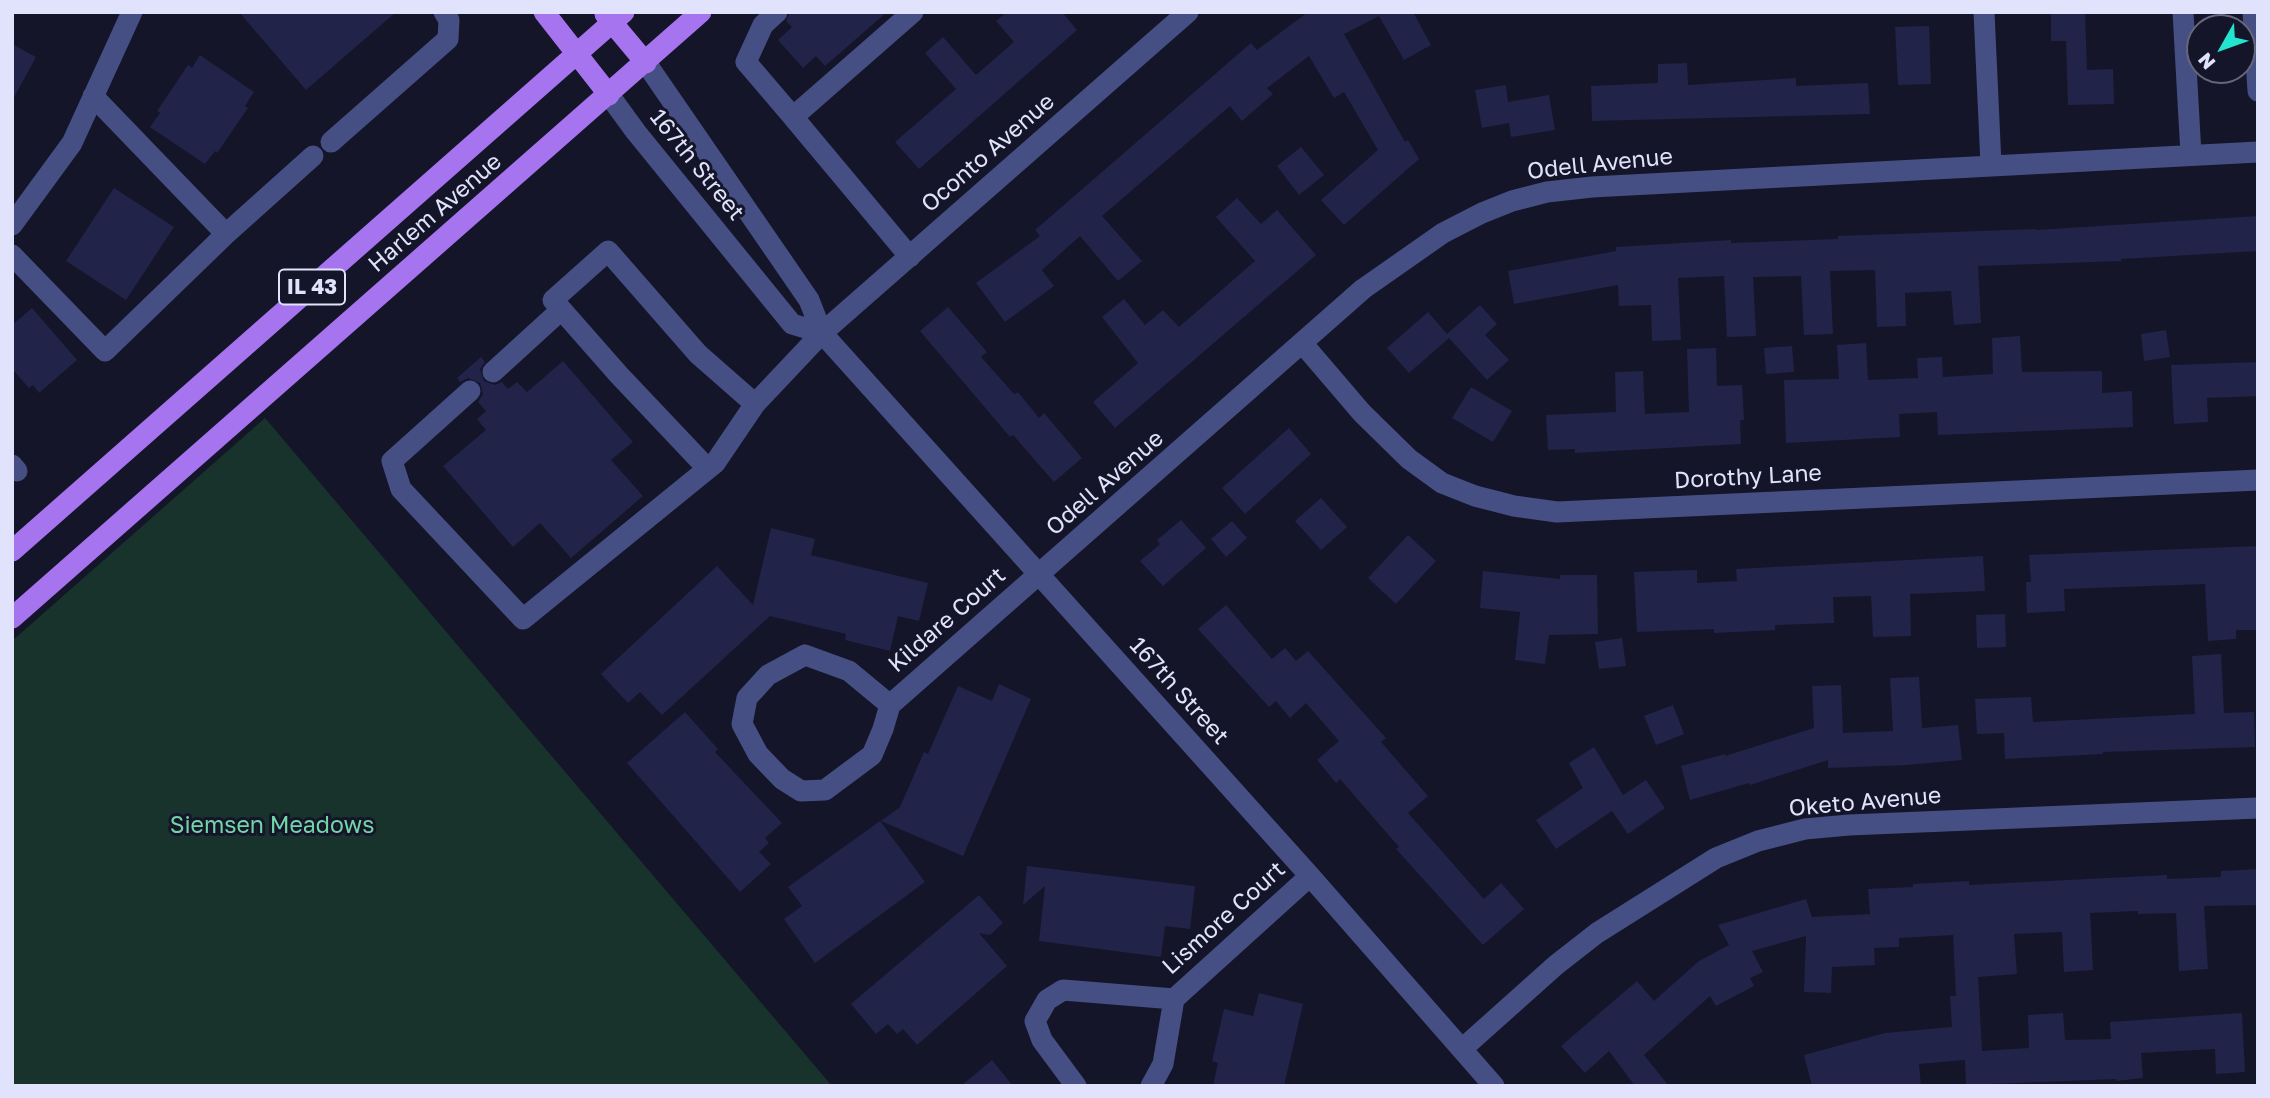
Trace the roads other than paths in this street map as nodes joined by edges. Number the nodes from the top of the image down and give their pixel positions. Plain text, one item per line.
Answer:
1 (132, 12) edge
2 (444, 12) edge
3 (544, 12) edge
4 (701, 12) edge
5 (777, 12) edge
6 (913, 12) edge
7 (1188, 12) edge
8 (1984, 12) edge
9 (2183, 12) edge
10 (2253, 12) edge
11 (613, 16) edge
12 (577, 54) junction
13 (646, 63) junction
14 (2258, 91) edge
15 (610, 95) junction
16 (93, 96) junction
17 (799, 112) junction
18 (331, 142) dead end
19 (2258, 152) edge
20 (2191, 155) junction
21 (313, 156) dead end
22 (1991, 165) junction
23 (12, 225) edge
24 (226, 234) junction
25 (12, 255) edge
26 (910, 257) junction
27 (561, 310) junction
28 (822, 333) junction
29 (1303, 344) junction
30 (494, 372) dead end
31 (470, 391) dead end
32 (755, 404) junction
33 (708, 469) junction
34 (2258, 480) edge
35 (12, 551) edge
36 (1039, 575) junction
37 (12, 618) edge
38 (890, 705) junction
39 (2258, 808) edge
40 (1310, 876) junction
41 (1174, 999) junction
42 (1462, 1049) junction
43 (1076, 1086) edge
44 (1151, 1086) edge
45 (1494, 1086) edge

1 - 16 street
2 - 18 street
3 - 12 main road, 167th Street
4 - 13 main road, Harlem Avenue / IL 43
5 - 17 street
6 - 17 street
7 - 26 street, Oconto Avenue
8 - 22 street
9 - 20 street
10 - 14 street
11 - 12 main road, Harlem Avenue / IL 43
11 - 13 main road, 167th Street
12 - 15 main road, 167th Street
12 - 35 main road, Harlem Avenue / IL 43
13 - 15 main road, Harlem Avenue / IL 43
13 - 28 street, 167th Street
15 - 28 street, 167th Street
15 - 37 main road, Harlem Avenue / IL 43
16 - 23 street
16 - 24 street
17 - 26 street
19 - 20 street, Odell Avenue
20 - 22 street, Odell Avenue
21 - 24 street
22 - 29 street, Odell Avenue
24 - 25 street
26 - 28 street, Oconto Avenue
27 - 30 street
27 - 32 street
27 - 33 street
28 - 32 street, Oconto Avenue
28 - 36 street, 167th Street
29 - 34 street, Dorothy Lane
29 - 36 street, Odell Avenue
31 - 33 street, Oconto Avenue
32 - 33 street, Oconto Avenue
36 - 38 street, Kildare Court
36 - 40 street, 167th Street
38 - 38 street
39 - 42 street, Oketo Avenue
40 - 41 street, Lismore Court
40 - 42 street, 167th Street
41 - 43 street, Lismore Court
41 - 44 street, Lismore Court
42 - 45 street, 167th Street

